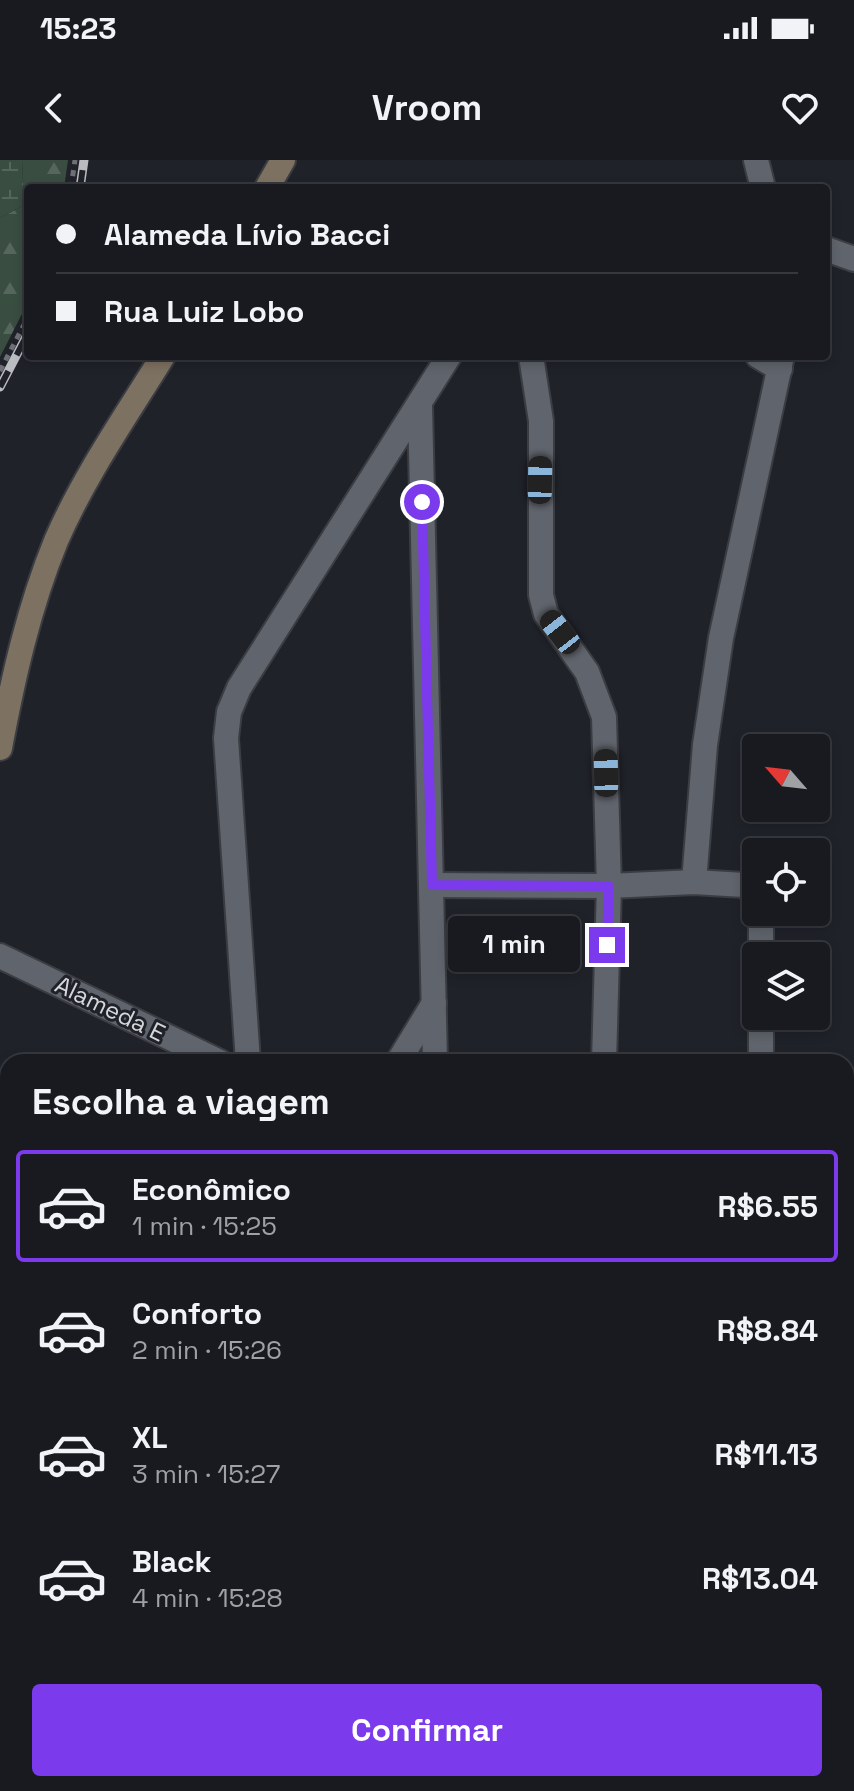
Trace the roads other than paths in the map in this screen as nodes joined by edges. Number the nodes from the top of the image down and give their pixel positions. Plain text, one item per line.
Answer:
1 (283, 160) edge
2 (756, 160) edge
3 (269, 184) edge
4 (762, 184) edge
5 (830, 250) edge
6 (854, 259) edge
7 (161, 360) edge
8 (447, 360) edge
9 (532, 360) edge
10 (781, 362) edge
11 (420, 406) junction
12 (0, 748) edge
13 (694, 882) junction
14 (432, 885) junction
15 (609, 886) junction
16 (742, 889) edge
17 (0, 956) edge
18 (434, 1003) junction
19 (761, 1030) edge
20 (203, 1054) edge
21 (247, 1054) edge
22 (403, 1054) edge
23 (435, 1054) edge
24 (604, 1054) edge
25 (761, 1054) edge

1 - 3 main road
2 - 4 street
5 - 6 street
7 - 12 main road
8 - 11 street
9 - 15 street
10 - 13 street
11 - 14 street
11 - 21 street
13 - 15 street
13 - 16 street
14 - 15 street
14 - 18 street
15 - 24 street
17 - 20 street, Alameda E
18 - 22 street
18 - 23 street
19 - 25 street

